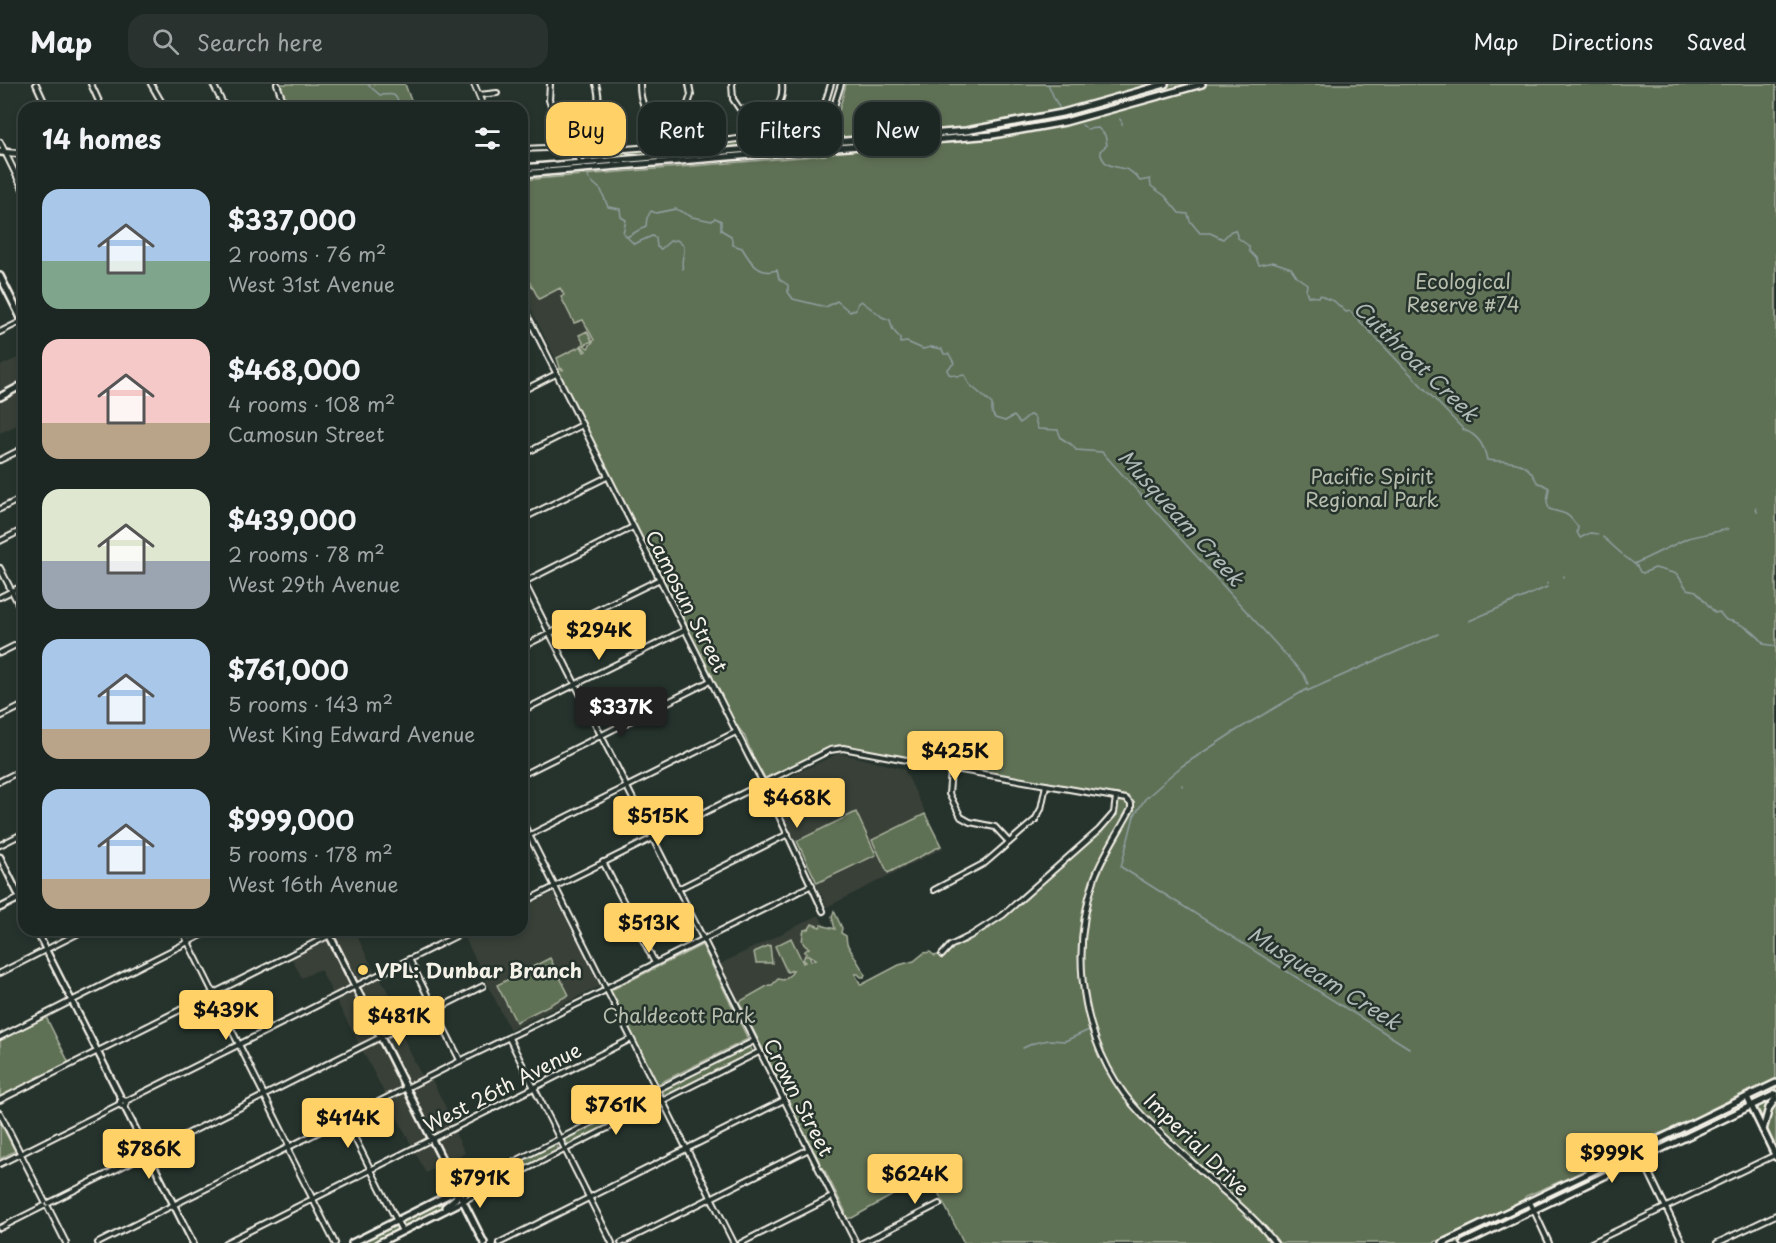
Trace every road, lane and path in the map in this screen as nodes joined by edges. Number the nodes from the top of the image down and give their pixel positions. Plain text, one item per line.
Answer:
1 (36, 84) edge
2 (91, 84) edge
3 (151, 84) edge
4 (213, 84) edge
5 (277, 84) edge
6 (474, 84) edge
7 (550, 84) edge
8 (596, 84) edge
9 (640, 84) edge
10 (689, 84) edge
11 (732, 84) edge
12 (782, 84) edge
13 (831, 84) edge
14 (842, 84) edge
15 (1165, 84) edge
16 (1202, 84) edge
17 (497, 93) dead end
18 (478, 95) junction
19 (44, 102) edge
20 (99, 102) edge
21 (161, 102) edge
22 (222, 102) edge
23 (284, 102) edge
24 (481, 102) edge
25 (550, 102) edge
26 (598, 102) edge
27 (642, 102) edge
28 (689, 102) edge
29 (780, 102) edge
30 (826, 102) edge
31 (836, 102) edge
32 (738, 106) edge
33 (842, 141) edge
34 (0, 142) edge
35 (528, 148) edge
36 (546, 148) edge
37 (842, 148) edge
38 (738, 150) edge
39 (3, 152) edge
40 (18, 153) edge
41 (579, 156) edge
42 (748, 156) edge
43 (579, 163) junction
44 (528, 167) edge
45 (579, 170) junction
46 (528, 174) edge
47 (18, 180) edge
48 (0, 276) edge
49 (18, 313) edge
50 (528, 322) edge
51 (18, 325) edge
52 (0, 332) edge
53 (556, 374) junction
54 (18, 387) edge
55 (528, 388) edge
56 (0, 397) edge
57 (582, 425) junction
58 (18, 451) edge
59 (528, 452) edge
60 (0, 460) edge
61 (608, 477) junction
62 (18, 500) edge
63 (0, 509) edge
64 (528, 516) edge
65 (633, 527) junction
66 (18, 532) edge
67 (0, 541) edge
68 (0, 568) edge
69 (528, 579) edge
70 (660, 579) junction
71 (18, 588) edge
72 (12, 591) junction
73 (528, 591) edge
74 (0, 597) edge
75 (18, 603) edge
76 (685, 630) junction
77 (550, 633) junction
78 (18, 644) edge
79 (528, 644) edge
80 (0, 653) edge
81 (710, 681) junction
82 (575, 684) junction
83 (18, 708) edge
84 (528, 708) edge
85 (0, 717) edge
86 (736, 732) junction
87 (601, 736) junction
88 (952, 769) junction
89 (18, 772) edge
90 (528, 772) edge
91 (0, 781) edge
92 (763, 782) junction
93 (1046, 785) junction
94 (626, 786) junction
95 (1116, 797) junction
96 (788, 834) junction
97 (18, 836) edge
98 (529, 836) joint
99 (652, 838) junction
100 (1009, 842) junction
101 (0, 845) edge
102 (0, 857) edge
103 (603, 862) junction
104 (812, 885) junction
105 (554, 887) junction
106 (678, 888) junction
107 (18, 890) edge
108 (934, 890) dead end
109 (18, 899) edge
110 (528, 900) edge
111 (0, 908) edge
112 (823, 911) dead end
113 (39, 936) edge
114 (73, 936) edge
115 (185, 936) edge
116 (200, 936) edge
117 (322, 936) edge
118 (330, 936) edge
119 (455, 936) edge
120 (703, 939) junction
121 (188, 942) junction
122 (46, 950) junction
123 (942, 955) dead end
124 (409, 959) junction
125 (655, 964) junction
126 (0, 973) edge
127 (355, 986) junction
128 (483, 986) dead end
129 (606, 989) junction
130 (214, 993) junction
131 (72, 1001) junction
132 (435, 1010) junction
133 (0, 1037) edge
134 (381, 1037) junction
135 (509, 1038) junction
136 (631, 1039) junction
137 (754, 1041) junction
138 (239, 1044) junction
139 (98, 1052) junction
140 (759, 1052) junction
141 (460, 1061) junction
142 (1776, 1083) edge
143 (406, 1088) junction
144 (534, 1088) junction
145 (657, 1090) junction
146 (1776, 1094) edge
147 (265, 1095) junction
148 (1747, 1097) junction
149 (1776, 1098) edge
150 (0, 1100) edge
151 (662, 1100) junction
152 (784, 1100) junction
153 (123, 1103) junction
154 (1751, 1105) junction
155 (0, 1113) edge
156 (345, 1119) junction
157 (1763, 1130) junction
158 (560, 1139) junction
159 (432, 1140) junction
160 (289, 1147) junction
161 (565, 1149) junction
162 (687, 1149) junction
163 (809, 1149) junction
164 (1638, 1150) junction
165 (21, 1154) junction
166 (149, 1154) junction
167 (1775, 1156) edge
168 (1642, 1158) junction
169 (0, 1164) edge
170 (371, 1170) junction
171 (486, 1176) junction
172 (458, 1190) junction
173 (711, 1197) junction
174 (832, 1197) junction
175 (589, 1198) junction
176 (313, 1199) junction
177 (463, 1201) junction
178 (1530, 1202) junction
179 (939, 1204) dead end
180 (47, 1205) junction
181 (174, 1205) junction
182 (1666, 1207) junction
183 (1533, 1209) junction
184 (443, 1211) junction
185 (1776, 1215) edge
186 (397, 1221) junction
187 (0, 1228) edge
188 (402, 1231) junction
189 (66, 1243) edge
190 (98, 1243) edge
191 (193, 1243) edge
192 (225, 1243) edge
193 (335, 1243) edge
194 (352, 1243) edge
195 (379, 1243) edge
196 (484, 1243) edge
197 (499, 1243) edge
198 (612, 1243) edge
199 (621, 1243) edge
200 (734, 1243) edge
201 (741, 1243) edge
202 (856, 1243) edge
203 (862, 1243) edge
204 (1275, 1243) edge
205 (1443, 1243) edge
206 (1464, 1243) edge
207 (1549, 1243) edge
208 (1591, 1243) edge
209 (1683, 1243) edge
210 (1717, 1243) edge

1 - 19 street
2 - 20 street
3 - 21 street
4 - 22 street
5 - 23 street
6 - 18 street
7 - 25 street
8 - 26 street
9 - 27 street
10 - 28 street
11 - 32 street
12 - 29 street
13 - 30 street
14 - 31 street
15 - 33 main road
16 - 37 main road
17 - 18 street
18 - 24 street
34 - 39 street
35 - 36 street
38 - 43 main road
39 - 40 main road
39 - 47 street
41 - 43 street
42 - 45 main road
43 - 44 main road
43 - 45 street
45 - 46 main road
48 - 49 main road
50 - 53 street, Camosun Street
51 - 52 street
53 - 55 street
53 - 57 street, Camosun Street
54 - 56 main road
57 - 59 street
57 - 61 street, Camosun Street
58 - 60 street
61 - 64 street
61 - 65 street, Camosun Street
62 - 63 street
65 - 69 street
65 - 70 street, Camosun Street
66 - 67 street
68 - 72 street
70 - 76 street, Camosun Street
70 - 77 street
71 - 72 street
72 - 74 street
72 - 75 street
73 - 77 street, Crown Street
76 - 81 street, Camosun Street
76 - 82 street
77 - 79 street
77 - 82 street, Crown Street
78 - 80 street
81 - 86 street, Camosun Street
81 - 87 street
82 - 84 street
82 - 87 street, Crown Street
83 - 85 street
86 - 92 street, Camosun Street
86 - 94 street
87 - 90 street
87 - 94 street, Crown Street
88 - 92 street
88 - 93 street
88 - 100 street
89 - 91 street
92 - 96 street, Camosun Street
92 - 99 street
93 - 95 street
93 - 100 street
94 - 98 street
94 - 99 street, Crown Street
95 - 123 street
95 - 204 street, Imperial Drive
96 - 104 street, Camosun Street
96 - 106 street
97 - 101 street
98 - 105 street
99 - 103 street
99 - 106 street, Crown Street
100 - 108 street
102 - 107 street
103 - 105 street
103 - 125 street
104 - 112 street, Camosun Street
104 - 120 street
105 - 110 street
105 - 129 street
106 - 120 street, Crown Street
109 - 111 street
113 - 122 street
114 - 122 street
115 - 121 street
116 - 121 street
117 - 130 street
118 - 127 main road
119 - 124 street
120 - 125 street
120 - 137 street, Crown Street
121 - 130 street
121 - 131 street
122 - 126 street
122 - 131 street
124 - 127 street
124 - 132 street
125 - 129 street
127 - 134 main road
127 - 138 street
128 - 132 street
129 - 135 street
129 - 136 street
130 - 138 street
130 - 139 street
131 - 133 street
131 - 139 street
132 - 134 street
132 - 141 street
134 - 143 main road
134 - 147 street
135 - 141 street
135 - 144 street
136 - 144 street, West 26th Avenue
136 - 145 street
137 - 140 street, Crown Street
137 - 145 street
138 - 147 street
138 - 153 street
139 - 150 street
139 - 153 street
140 - 151 street
140 - 152 street, Crown Street
141 - 143 street
142 - 148 main road
143 - 156 street
143 - 159 main road
144 - 158 street
144 - 159 street, West 26th Avenue
145 - 151 street
145 - 158 street
146 - 154 main road
147 - 160 street
147 - 166 street
148 - 154 main road
148 - 164 main road
149 - 157 main road
151 - 161 street
151 - 162 street
152 - 162 street
152 - 163 street, Crown Street
153 - 165 street
153 - 166 street
154 - 157 main road
154 - 168 main road
155 - 165 street
156 - 160 street
156 - 170 street
157 - 167 main road
158 - 161 street
158 - 171 street
159 - 170 street, West 26th Avenue
159 - 172 main road
160 - 176 street
160 - 181 street
161 - 175 street
161 - 177 street
162 - 173 street
162 - 175 street
163 - 173 street
163 - 174 street, Crown Street
164 - 168 street
164 - 178 main road
165 - 169 street
165 - 180 street
166 - 180 street
166 - 181 street
167 - 182 street
168 - 182 street
168 - 183 main road
170 - 176 street, West 26th Avenue
170 - 186 street
171 - 172 street
171 - 177 street
172 - 177 main road
172 - 184 main road
172 - 186 main road
173 - 199 street
173 - 200 street
174 - 201 street
174 - 202 street, Crown Street
175 - 197 street
175 - 198 street
176 - 192 street, West 26th Avenue
176 - 193 street
177 - 184 main road
177 - 196 main road
178 - 183 street
178 - 205 main road
179 - 203 street
180 - 187 street
180 - 189 street
181 - 190 street
181 - 191 street
182 - 208 street
182 - 209 street
183 - 206 main road
183 - 207 street
184 - 188 main road
185 - 210 street
186 - 188 street
186 - 194 main road
188 - 195 main road

